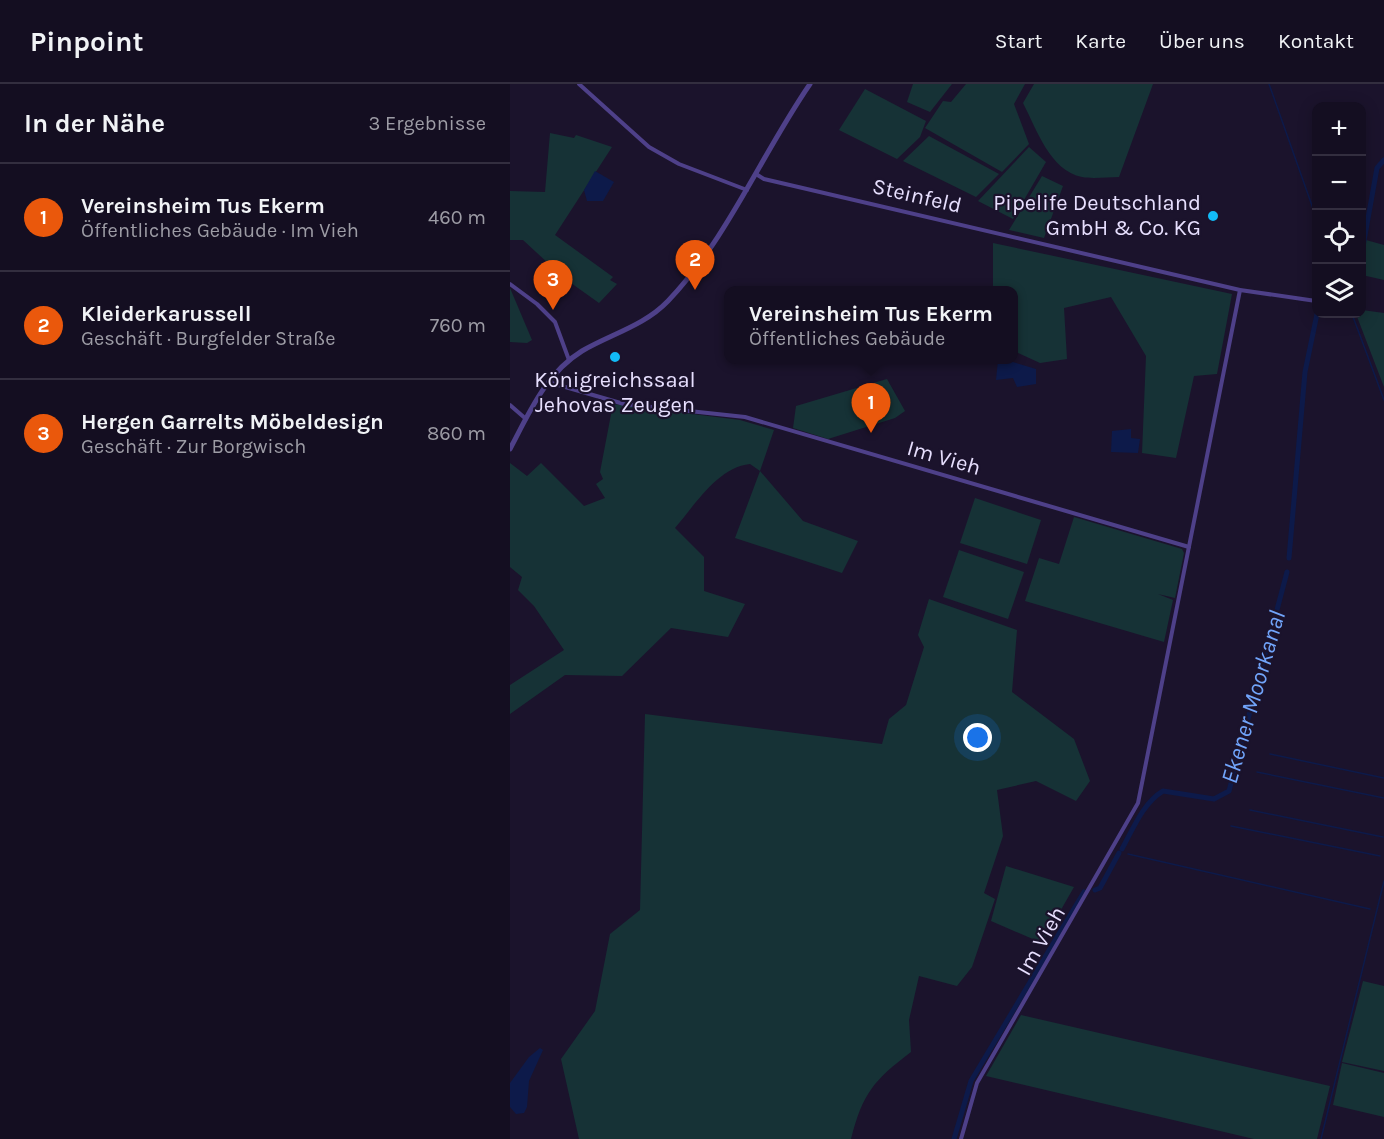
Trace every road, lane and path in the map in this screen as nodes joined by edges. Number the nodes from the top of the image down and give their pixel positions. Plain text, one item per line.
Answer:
1 (579, 84) edge
2 (810, 84) edge
3 (756, 174) junction
4 (747, 190) junction
5 (510, 284) edge
6 (1240, 290) junction
7 (1312, 300) edge
8 (569, 360) junction
9 (548, 382) junction
10 (510, 405) edge
11 (526, 419) junction
12 (510, 448) edge
13 (1189, 548) junction
14 (961, 1139) edge

1 - 4 street
2 - 3 street
3 - 4 street
3 - 6 street, Steinfeld
4 - 8 street
5 - 8 street
6 - 7 street, Steinfeld
6 - 13 street, Im Vieh
8 - 9 street
9 - 11 street
9 - 13 street, Im Vieh
10 - 11 street
11 - 12 street
13 - 14 street, Im Vieh

